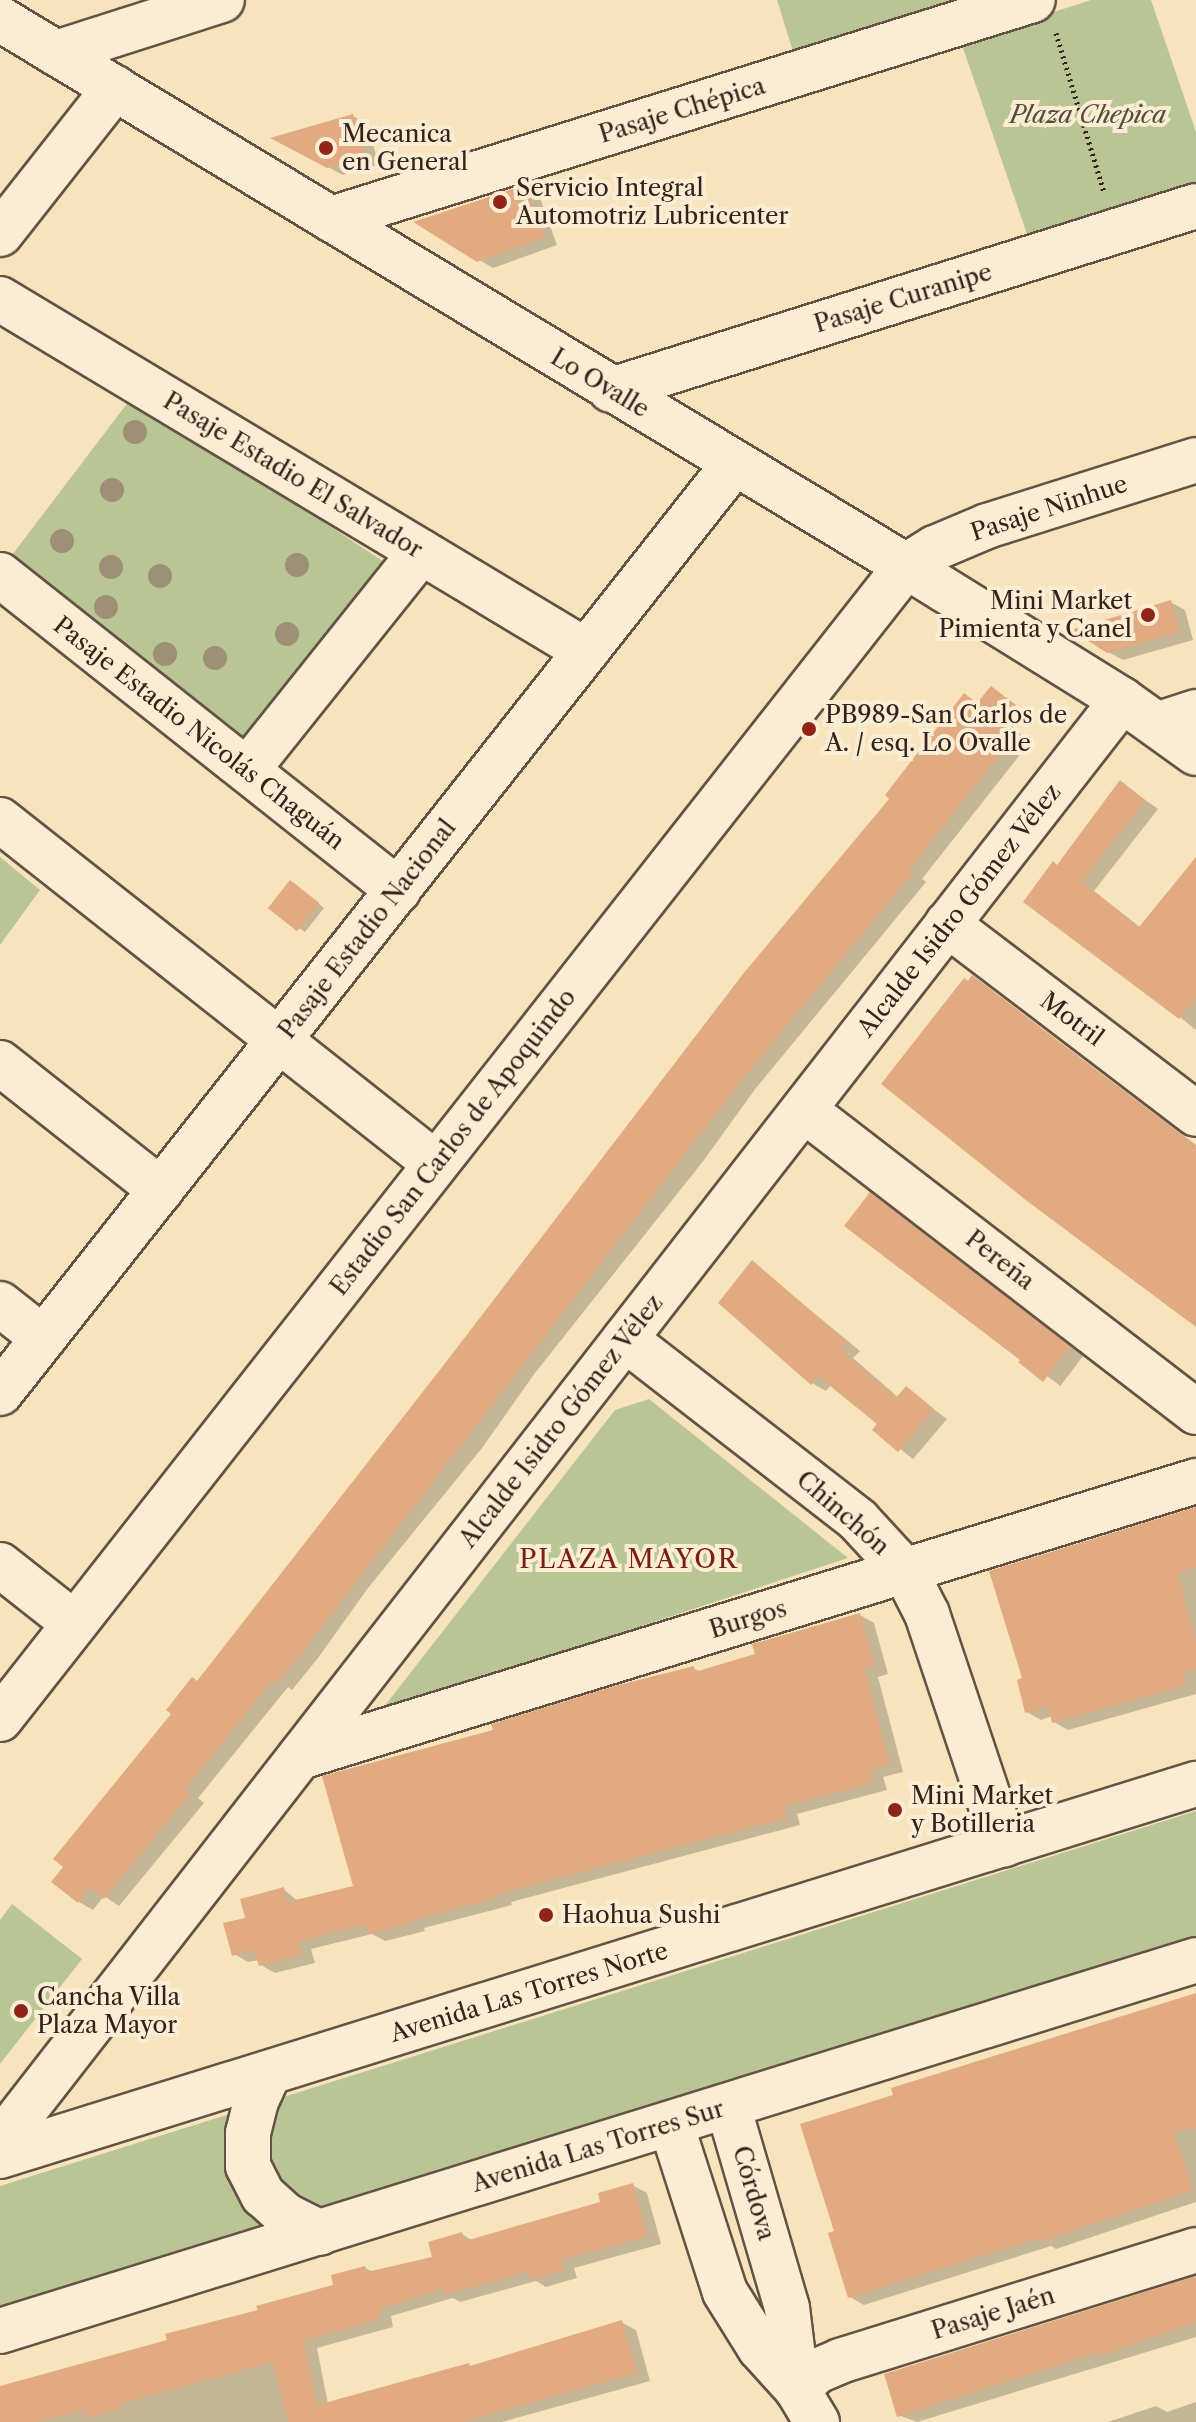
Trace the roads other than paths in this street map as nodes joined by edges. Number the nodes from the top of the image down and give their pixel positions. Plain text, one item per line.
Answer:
1 (222, 0) edge
2 (1044, 14) edge
3 (0, 19) edge
4 (56, 53) junction
5 (115, 88) junction
6 (1196, 206) edge
7 (331, 219) junction
8 (0, 234) edge
9 (0, 299) edge
10 (611, 390) junction
11 (1196, 460) edge
12 (734, 464) junction
13 (421, 552) junction
14 (906, 566) junction
15 (0, 575) edge
16 (586, 651) junction
17 (1122, 700) junction
18 (1177, 718) edge
19 (1196, 753) edge
20 (247, 770) junction
21 (0, 820) edge
22 (398, 890) junction
23 (947, 924) junction
24 (279, 1040) junction
25 (0, 1063) edge
26 (804, 1110) junction
27 (1196, 1114) edge
28 (436, 1164) junction
29 (161, 1190) junction
30 (0, 1304) edge
31 (43, 1338) junction
32 (625, 1339) junction
33 (0, 1393) edge
34 (1196, 1412) edge
35 (1196, 1481) edge
36 (0, 1565) edge
37 (905, 1571) junction
38 (75, 1624) junction
39 (0, 1719) edge
40 (300, 1757) junction
41 (1196, 1784) edge
42 (1004, 1844) junction
43 (1196, 1960) edge
44 (269, 2073) junction
45 (728, 2106) junction
46 (671, 2124) junction
47 (0, 2142) edge
48 (0, 2156) edge
49 (320, 2233) junction
50 (1196, 2250) edge
51 (779, 2280) junction
52 (725, 2292) junction
53 (0, 2331) edge
54 (807, 2406) edge

1 - 4 street
2 - 7 street, Pasaje Chépica
3 - 4 street, Lo Ovalle
4 - 5 street, Lo Ovalle
5 - 7 street, Lo Ovalle
5 - 8 street
6 - 10 street, Pasaje Curanipe
7 - 10 street, Lo Ovalle
9 - 13 street, Pasaje Estadio El Salvador
10 - 12 street, Lo Ovalle
11 - 14 street, Pasaje Ninhue
12 - 14 street, Lo Ovalle
12 - 16 street, Pasaje Estadio Nacional
13 - 16 street, Pasaje Estadio El Salvador
13 - 20 street
14 - 17 street, Lo Ovalle
14 - 28 street, Estadio San Carlos de Apoquindo
15 - 20 street, Pasaje Estadio Nicolás Chaguán
16 - 22 street, Pasaje Estadio Nacional
17 - 18 street, Lo Ovalle
17 - 23 street, Alcalde Isidro Gómez Vélez
18 - 19 street, Lo Ovalle
20 - 22 street, Pasaje Estadio Nicolás Chaguán
21 - 24 street
22 - 24 street, Pasaje Estadio Nacional
23 - 26 street, Alcalde Isidro Gómez Vélez
23 - 27 street, Motril
24 - 28 street
24 - 29 street, Pasaje Estadio Nacional
25 - 29 street
26 - 32 street, Alcalde Isidro Gómez Vélez
26 - 34 street, Pereña
28 - 38 street, Estadio San Carlos de Apoquindo
29 - 31 street, Pasaje Estadio Nacional
30 - 31 street
31 - 33 street, Pasaje Estadio Nacional
32 - 37 street, Chinchón
32 - 40 street, Alcalde Isidro Gómez Vélez
35 - 37 street, Burgos
36 - 38 street
37 - 40 street, Burgos
37 - 42 street, Chinchón
38 - 39 street, Estadio San Carlos de Apoquindo
40 - 47 street, Alcalde Isidro Gómez Vélez
41 - 42 street, Avenida Las Torres Norte
42 - 44 street, Avenida Las Torres Norte
43 - 45 street, Avenida Las Torres Sur
44 - 48 street, Avenida Las Torres Norte
44 - 49 street
45 - 46 street, Avenida Las Torres Sur
45 - 51 street, Córdova
46 - 49 street, Avenida Las Torres Sur
46 - 52 street
49 - 53 street, Avenida Las Torres Sur
50 - 54 street, Pasaje Jaén
51 - 52 street
51 - 54 street, Córdova
52 - 54 street

